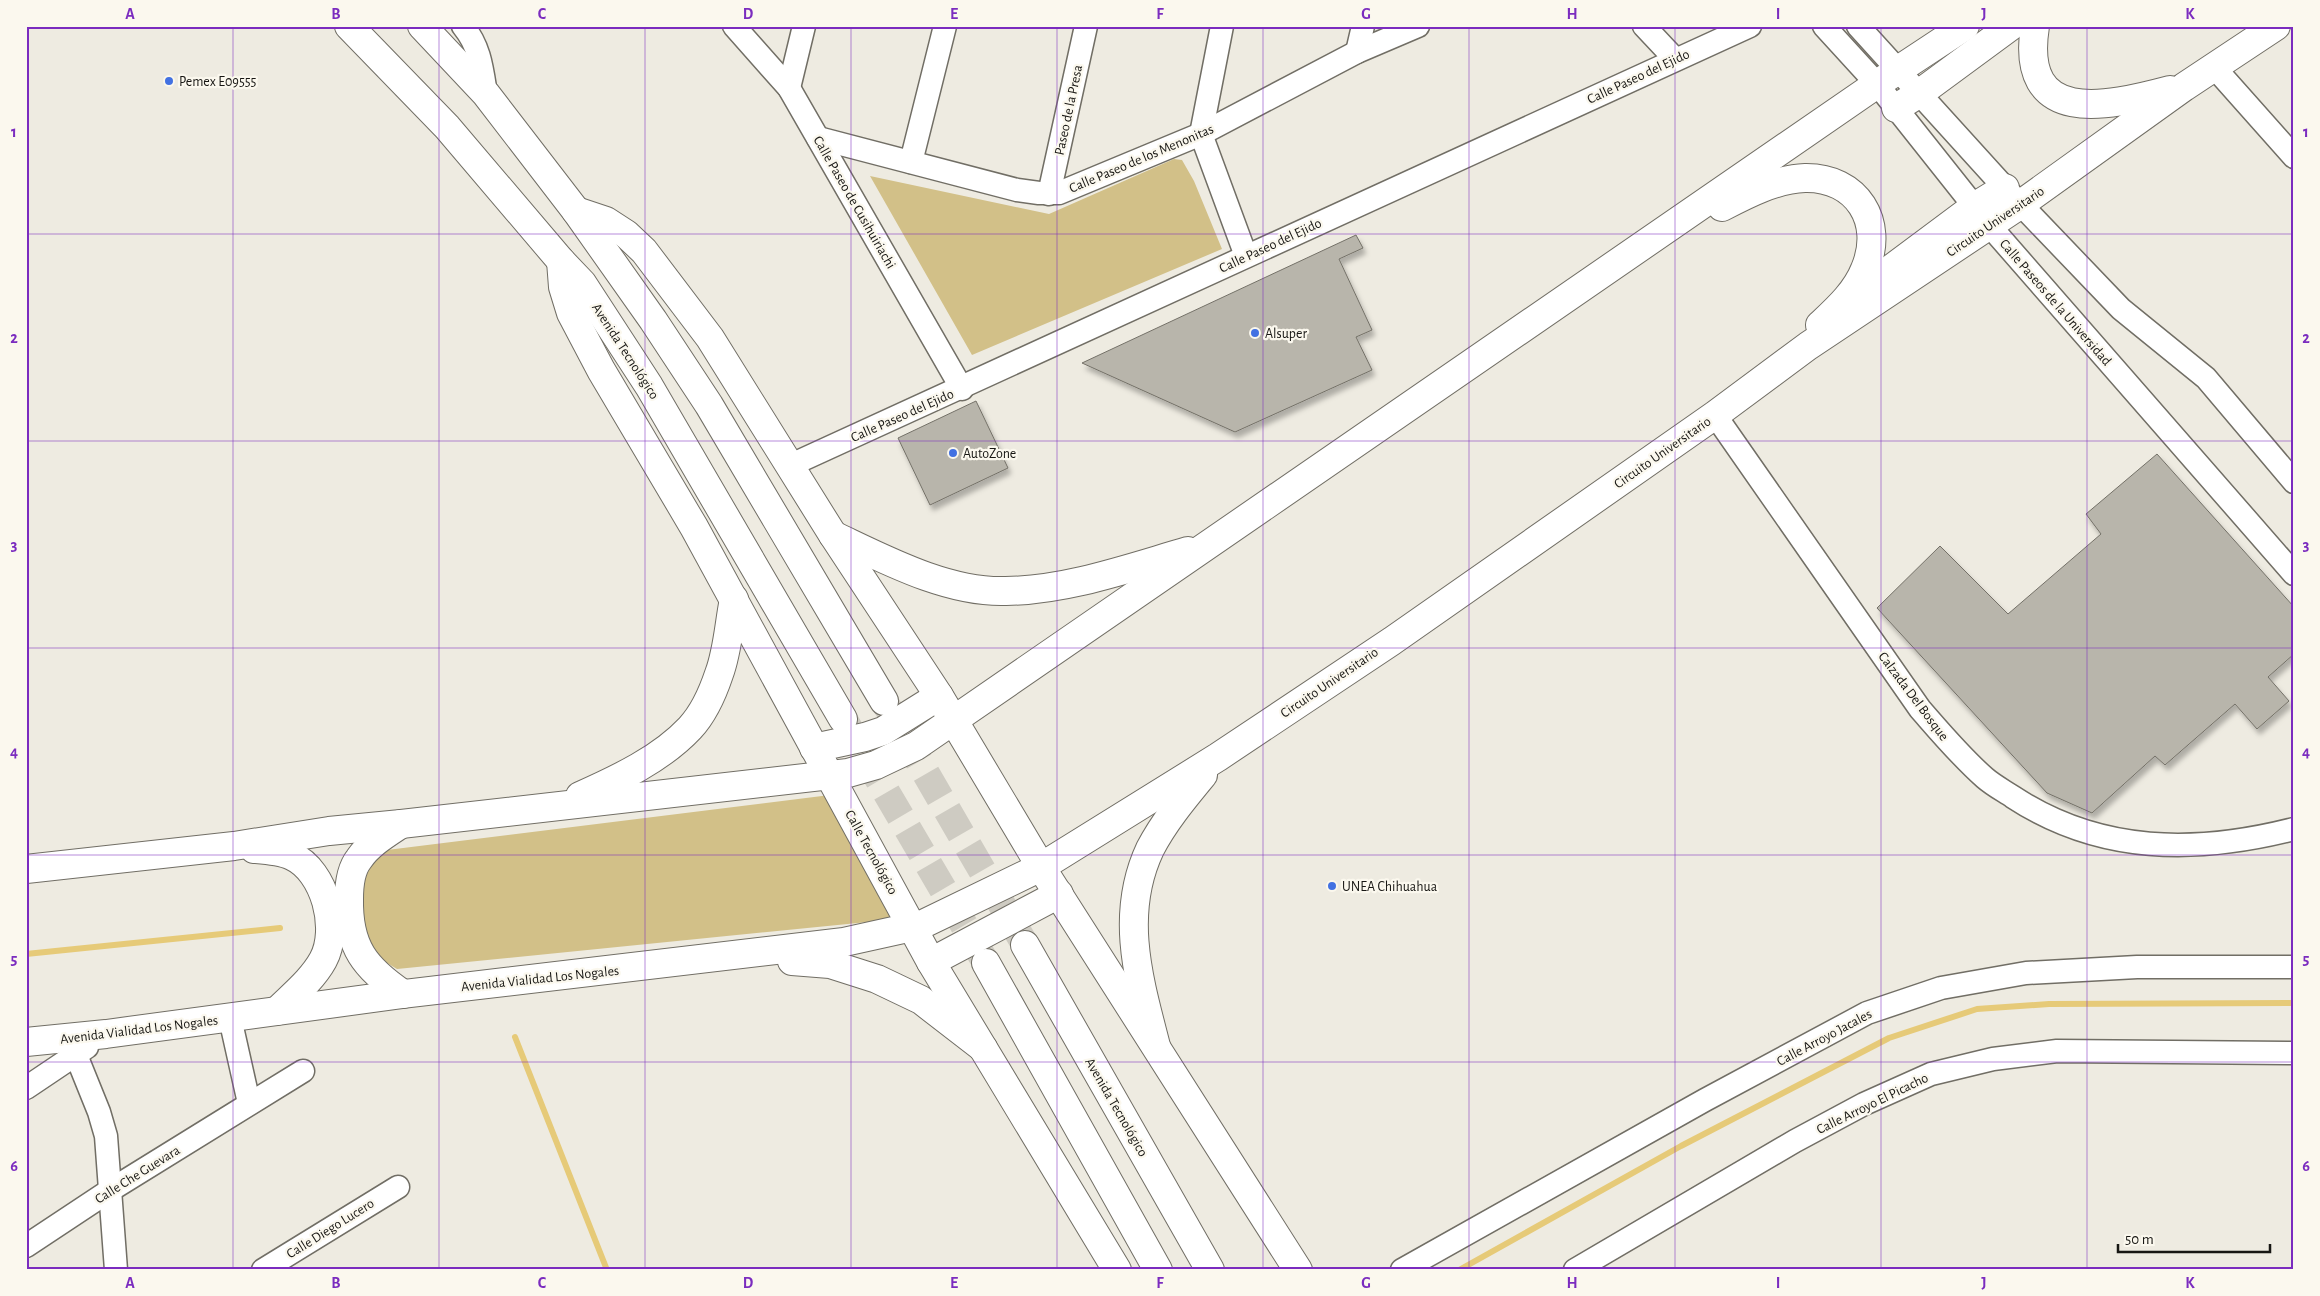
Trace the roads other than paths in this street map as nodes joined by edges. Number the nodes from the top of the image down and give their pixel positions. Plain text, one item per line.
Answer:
1 (349, 26) edge
2 (422, 26) edge
3 (463, 26) edge
4 (734, 26) edge
5 (804, 26) edge
6 (945, 26) edge
7 (1086, 26) edge
8 (1222, 26) edge
9 (1363, 26) edge
10 (1418, 26) edge
11 (1644, 26) edge
12 (1750, 26) edge
13 (1824, 26) edge
14 (1858, 26) edge
15 (1965, 26) edge
16 (2012, 26) edge
17 (2035, 26) edge
18 (2276, 26) edge
19 (1357, 52) junction
20 (1675, 59) junction
21 (2214, 67) junction
22 (1888, 77) junction
23 (2184, 87) junction
24 (790, 88) junction
25 (486, 94) junction
26 (1920, 94) junction
27 (1896, 108) junction
28 (1201, 134) junction
29 (818, 138) junction
30 (2294, 157) edge
31 (911, 162) junction
32 (1049, 194) junction
33 (2013, 196) junction
34 (576, 211) junction
35 (1982, 216) junction
36 (1642, 247) junction
37 (1246, 256) junction
38 (560, 261) junction
39 (1841, 306) junction
40 (1808, 346) junction
41 (962, 389) junction
42 (1715, 415) junction
43 (791, 466) junction
44 (2294, 482) edge
45 (832, 535) junction
46 (1209, 546) junction
47 (2294, 574) edge
48 (734, 599) junction
49 (938, 696) junction
50 (884, 701) tunnel mouth
51 (843, 718) tunnel mouth
52 (954, 720) junction
53 (814, 748) junction
54 (1218, 757) junction
55 (830, 776) junction
56 (557, 806) junction
57 (401, 824) junction
58 (2294, 829) edge
59 (234, 846) junction
60 (1041, 867) junction
61 (26, 868) edge
62 (1059, 894) junction
63 (913, 928) junction
64 (1025, 945) tunnel mouth
65 (725, 957) junction
66 (931, 962) junction
67 (986, 963) tunnel mouth
68 (2294, 967) edge
69 (403, 994) junction
70 (277, 1011) junction
71 (230, 1018) junction
72 (106, 1034) junction
73 (26, 1042) edge
74 (1156, 1046) junction
75 (983, 1048) junction
76 (2294, 1053) edge
77 (76, 1055) junction
78 (303, 1071) dead end
79 (26, 1088) edge
80 (250, 1103) junction
81 (398, 1187) dead end
82 (109, 1191) junction
83 (26, 1246) edge
84 (116, 1270) edge
85 (263, 1270) edge
86 (1117, 1270) edge
87 (1158, 1270) edge
88 (1210, 1270) edge
89 (1298, 1270) edge
90 (1402, 1270) edge
91 (1575, 1270) edge

1 - 38 main road, Avenida Tecnológico
2 - 25 main road
3 - 25 street
4 - 24 street, Calle Paseo de Cusihuiriachi
5 - 24 street
6 - 31 street
7 - 32 street, Paseo de la Presa
8 - 28 street
9 - 19 street
10 - 19 street, Calle Paseo de los Menonitas
11 - 20 street
12 - 20 street, Calle Paseo del Ejido
13 - 22 street, Calle Paseos de la Universidad
14 - 22 street, Calle Paseos de la Universidad
15 - 22 main road
16 - 26 main road
17 - 23 main road
18 - 21 main road, Circuito Universitario
19 - 28 street, Calle Paseo de los Menonitas
20 - 37 street, Calle Paseo del Ejido
21 - 23 main road, Circuito Universitario
21 - 30 street
22 - 26 street, Calle Paseos de la Universidad
22 - 27 street, Calle Paseos de la Universidad
22 - 36 main road
23 - 33 main road, Circuito Universitario
24 - 29 street, Calle Paseo de Cusihuiriachi
25 - 34 main road
26 - 27 main road
26 - 33 street, Calle Paseos de la Universidad
27 - 35 street, Calle Paseos de la Universidad
28 - 32 street, Calle Paseo de los Menonitas
28 - 37 street
29 - 31 street, Calle Paseo de los Menonitas
29 - 41 street, Calle Paseo de Cusihuiriachi
31 - 32 street, Calle Paseo de los Menonitas
33 - 35 main road, Circuito Universitario
33 - 44 street, Calle Paseos de la Universidad
34 - 43 main road
34 - 50 main road
35 - 39 main road
35 - 40 main road, Circuito Universitario
35 - 47 street, Calle Paseos de la Universidad
36 - 39 main road
36 - 46 main road
37 - 41 street, Calle Paseo del Ejido
38 - 48 main road, Calle Tecnológico
38 - 51 main road, Avenida Tecnológico
39 - 40 main road
40 - 42 main road, Circuito Universitario
41 - 43 street, Calle Paseo del Ejido
42 - 54 main road, Circuito Universitario
42 - 58 street, Calzada Del Bosque
43 - 45 main road
45 - 46 main road
45 - 49 main road
46 - 52 main road
48 - 53 main road, Calle Tecnológico
48 - 56 main road
49 - 52 main road
49 - 53 main road
52 - 55 main road
52 - 60 main road
53 - 55 main road, Calle Tecnológico
54 - 60 main road, Circuito Universitario
54 - 74 main road
55 - 56 main road
55 - 63 main road, Calle Tecnológico
56 - 57 main road
57 - 59 main road
57 - 69 main road
59 - 61 main road
59 - 70 main road
60 - 62 main road
60 - 63 main road, Avenida Vialidad Los Nogales
62 - 66 main road
62 - 74 main road
63 - 65 main road, Avenida Vialidad Los Nogales
63 - 66 main road, Calle Tecnológico
64 - 88 main road, Avenida Tecnológico
65 - 69 main road, Avenida Vialidad Los Nogales
65 - 75 main road
66 - 75 main road, Calle Tecnológico
67 - 87 main road
68 - 90 street, Calle Arroyo Jacales
69 - 70 main road, Avenida Vialidad Los Nogales
70 - 71 main road, Avenida Vialidad Los Nogales
71 - 72 main road, Avenida Vialidad Los Nogales
71 - 80 street
72 - 73 main road, Avenida Vialidad Los Nogales
72 - 77 street
74 - 89 main road
75 - 86 main road, Calle Tecnológico
76 - 91 street, Calle Arroyo El Picacho
77 - 79 street
77 - 82 street
78 - 80 street, Calle Che Guevara
80 - 82 street, Calle Che Guevara
81 - 85 street, Calle Diego Lucero
82 - 83 street, Calle Che Guevara
82 - 84 street

